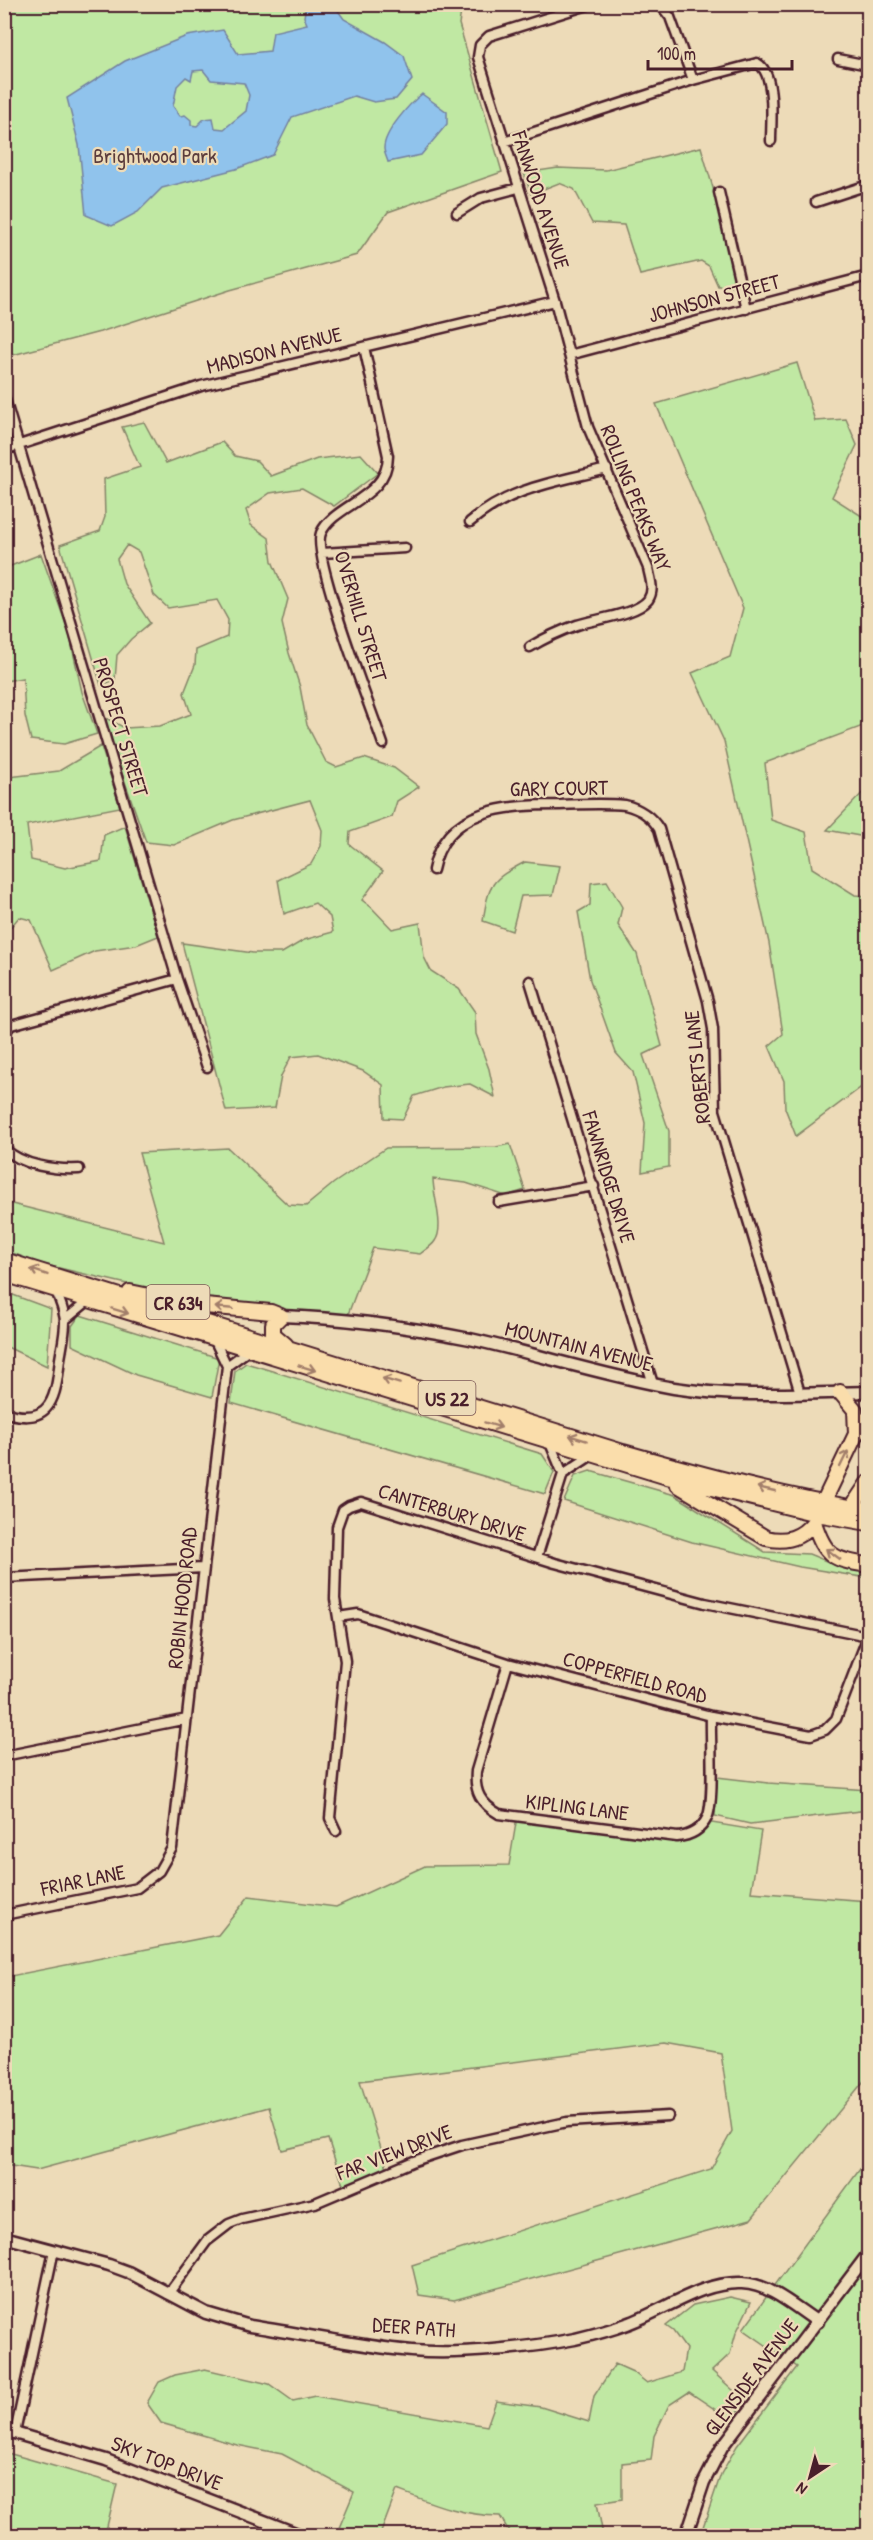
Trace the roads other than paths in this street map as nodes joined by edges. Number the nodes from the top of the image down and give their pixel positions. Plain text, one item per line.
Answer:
1 (591, 4) edge
2 (660, 4) edge
3 (838, 58) dead end
4 (868, 65) edge
5 (693, 80) junction
6 (771, 141) dead end
7 (504, 142) junction
8 (868, 185) edge
9 (518, 188) junction
10 (719, 192) dead end
11 (816, 202) dead end
12 (457, 213) dead end
13 (868, 276) edge
14 (555, 301) junction
15 (746, 309) junction
16 (364, 347) junction
17 (569, 355) junction
18 (4, 396) edge
19 (19, 445) junction
20 (4, 450) edge
21 (607, 469) junction
22 (470, 522) dead end
23 (405, 548) dead end
24 (322, 553) junction
25 (530, 647) dead end
26 (383, 744) dead end
27 (643, 812) joint
28 (433, 870) dead end
29 (177, 979) junction
30 (530, 981) dead end
31 (4, 1033) edge
32 (207, 1067) dead end
33 (4, 1148) edge
34 (79, 1169) dead end
35 (594, 1186) junction
36 (499, 1202) dead end
37 (4, 1260) edge
38 (4, 1274) edge
39 (74, 1283) junction
40 (56, 1290) junction
41 (88, 1301) junction
42 (281, 1316) junction
43 (65, 1320) junction
44 (214, 1339) junction
45 (249, 1350) junction
46 (296, 1351) junction
47 (227, 1366) junction
48 (654, 1384) junction
49 (840, 1392) junction
50 (868, 1392) edge
51 (800, 1393) junction
52 (4, 1412) edge
53 (868, 1418) edge
54 (856, 1434) junction
55 (550, 1443) junction
56 (592, 1455) junction
57 (563, 1474) junction
58 (667, 1477) junction
59 (868, 1483) edge
60 (818, 1513) junction
61 (864, 1516) edge
62 (537, 1557) junction
63 (868, 1565) edge
64 (203, 1568) junction
65 (4, 1578) edge
66 (338, 1617) junction
67 (868, 1636) edge
68 (508, 1663) junction
69 (711, 1716) junction
70 (187, 1719) junction
71 (4, 1756) edge
72 (336, 1831) dead end
73 (175, 1834) joint
74 (4, 1915) edge
75 (668, 2116) dead end
76 (4, 2237) edge
77 (54, 2250) junction
78 (868, 2254) edge
79 (168, 2294) junction
80 (818, 2322) junction
81 (10, 2431) edge
82 (303, 2535) edge
83 (686, 2535) edge

1 - 7 street, FANWOOD AVENUE
2 - 5 street
3 - 4 street
5 - 6 street
5 - 7 street
7 - 9 street, FANWOOD AVENUE
8 - 11 street
9 - 12 street
9 - 14 street, FANWOOD AVENUE
10 - 15 street
13 - 15 street, JOHNSON STREET
14 - 16 street, MADISON AVENUE
14 - 17 street, FANWOOD AVENUE
15 - 17 street, JOHNSON STREET
16 - 19 street, MADISON AVENUE
16 - 24 street, OVERHILL STREET
17 - 21 street, ROLLING PEAKS WAY
18 - 19 street, PROSPECT STREET
19 - 20 street, MADISON AVENUE
19 - 29 street, PROSPECT STREET
21 - 22 street
21 - 25 street, ROLLING PEAKS WAY
23 - 24 street
24 - 26 street, OVERHILL STREET
27 - 28 street, GARY COURT
27 - 51 street, ROBERTS LANE
29 - 31 street
29 - 32 street, PROSPECT STREET
30 - 35 street, FAWNRIDGE DRIVE
33 - 34 street
35 - 36 street
35 - 48 street, FAWNRIDGE DRIVE
39 -> 37 highway, US 22
38 - 40 highway, US 22
42 -> 39 highway, CR 634
39 - 46 highway, US 22
40 - 41 highway, US 22
40 - 43 street
41 - 43 street
41 -> 44 highway, US 22
42 - 46 highway
42 - 48 street, MOUNTAIN AVENUE / CR 634
43 - 52 street
44 - 45 highway, US 22
44 - 47 street
45 - 47 street
45 -> 55 highway, US 22
60 -> 46 highway, US 22
47 - 64 street, ROBIN HOOD ROAD
48 - 51 street, MOUNTAIN AVENUE / CR 634
49 - 50 street, MOUNTAIN AVENUE / CR 634
49 - 51 street, MOUNTAIN AVENUE / CR 634
49 - 54 highway
53 - 54 highway
60 -> 54 highway
55 - 56 highway, US 22
55 - 57 street
56 - 57 street
56 - 58 highway, US 22
57 - 62 street
58 - 60 highway, US 22
58 - 60 highway
59 - 61 highway
60 - 61 highway, US 22
63 -> 60 highway
62 - 66 street, CANTERBURY DRIVE
62 - 67 street, CANTERBURY DRIVE
64 - 65 street
64 - 70 street, ROBIN HOOD ROAD
66 - 68 street, COPPERFIELD ROAD
66 - 72 street, CANTERBURY DRIVE
67 - 69 street, COPPERFIELD ROAD
68 - 69 street, COPPERFIELD ROAD
68 - 69 street, KIPLING LANE
70 - 71 street
70 - 73 street, ROBIN HOOD ROAD
73 - 74 street, FRIAR LANE
75 - 79 street, FAR VIEW DRIVE
76 - 77 street, DEER PATH
77 - 79 street, DEER PATH
77 - 81 street
78 - 80 street, GLENSIDE AVENUE
79 - 80 street, DEER PATH
80 - 83 street, GLENSIDE AVENUE
81 - 82 street, SKY TOP DRIVE

